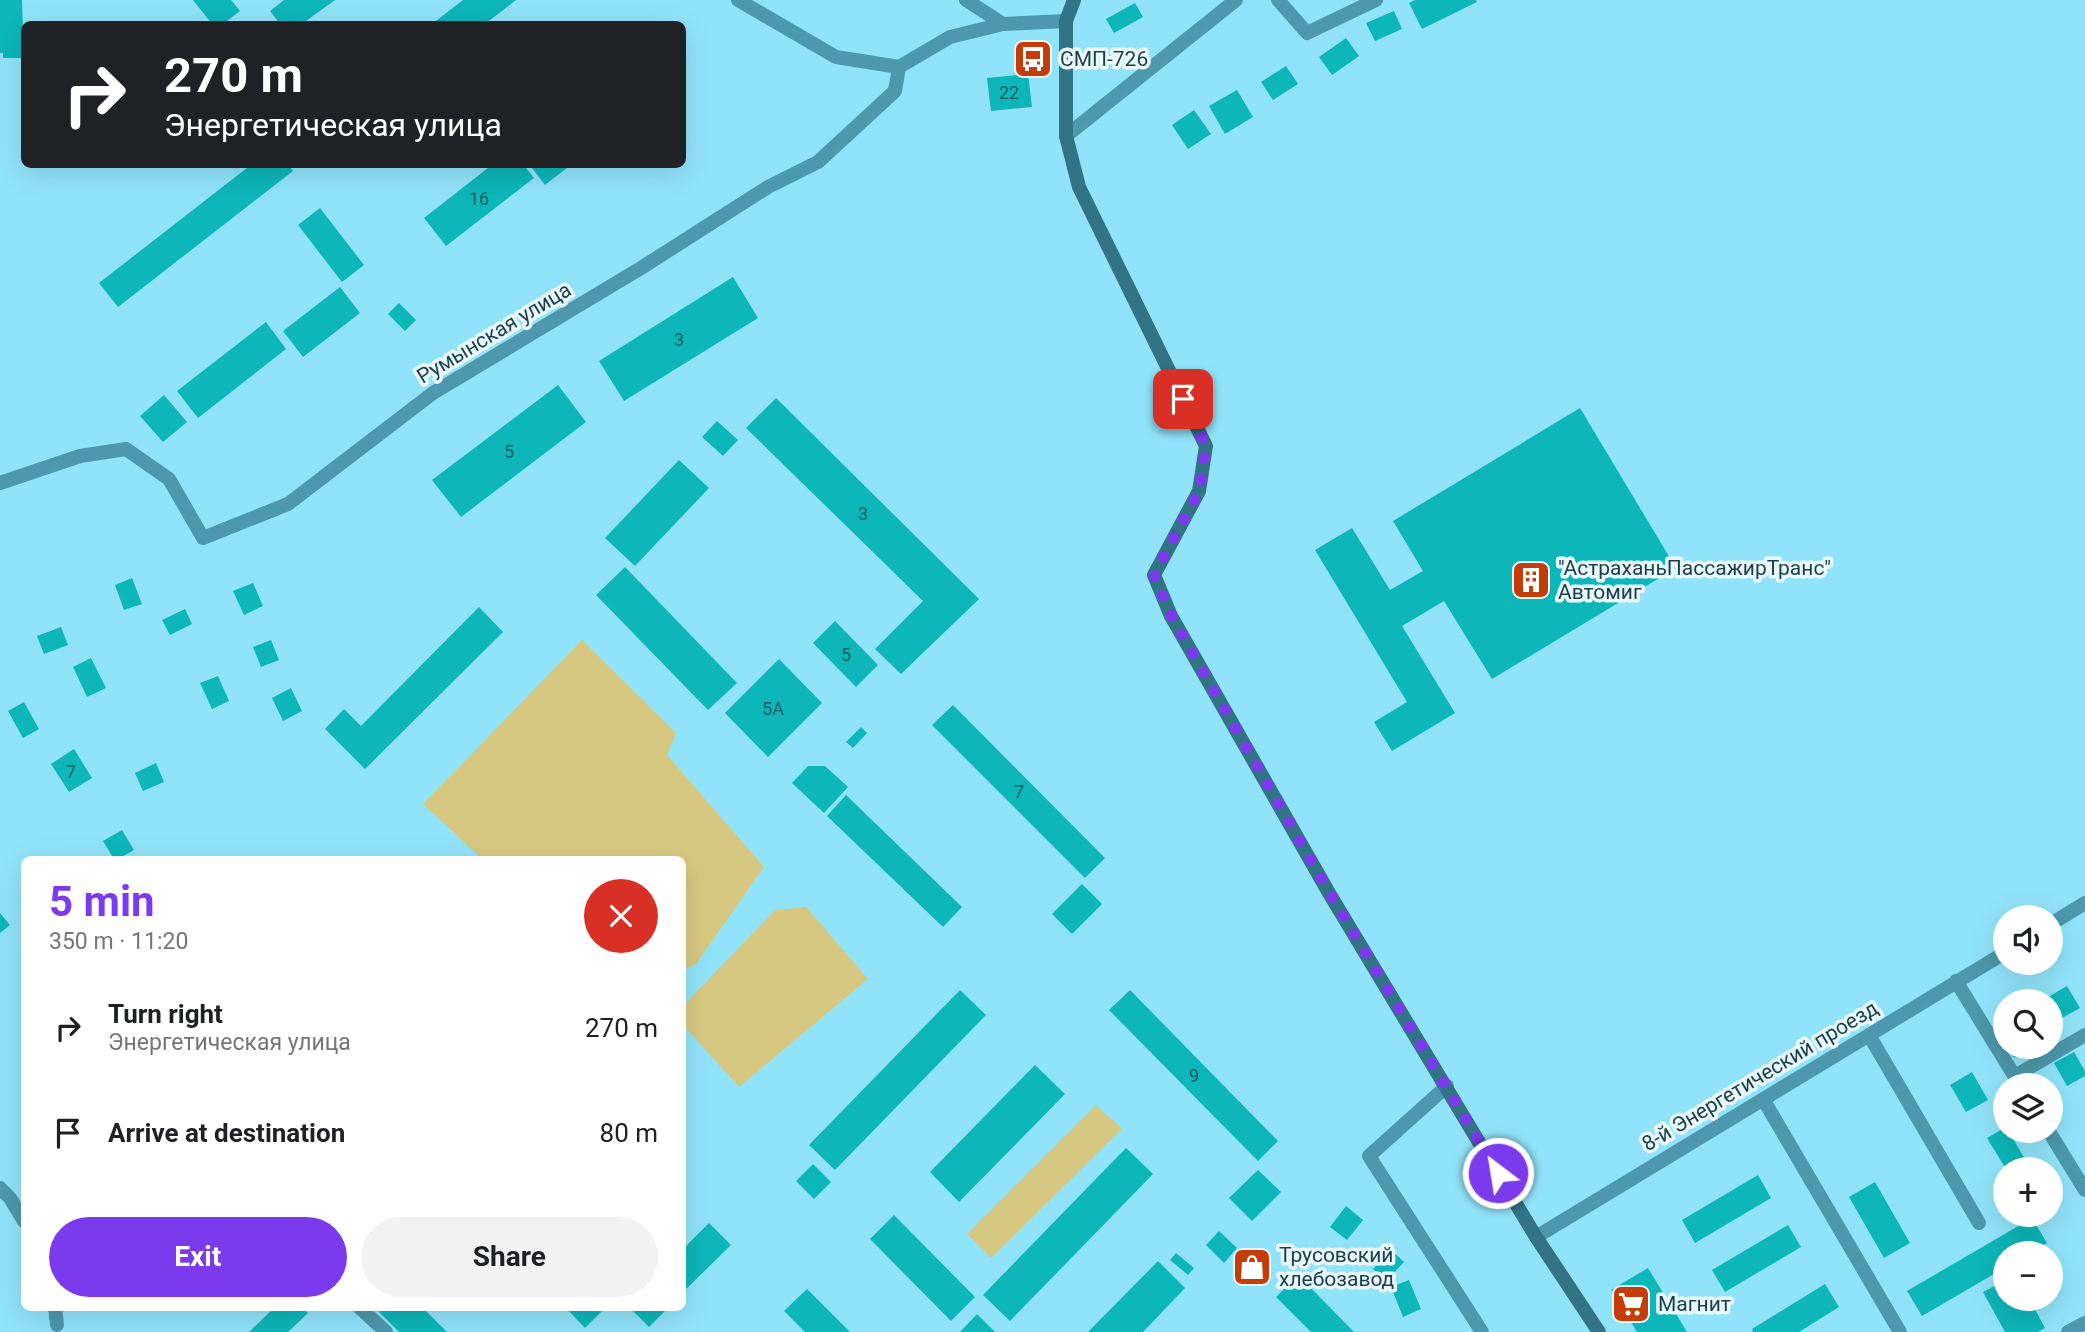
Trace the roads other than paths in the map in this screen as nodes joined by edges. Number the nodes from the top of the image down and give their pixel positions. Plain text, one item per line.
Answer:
1 (738, 0) edge
2 (966, 0) edge
3 (1074, 0) edge
4 (1236, 0) edge
5 (1279, 0) edge
6 (1376, 0) edge
7 (1066, 21) junction
8 (1003, 24) junction
9 (898, 67) junction
10 (1066, 136) junction
11 (0, 483) edge
12 (2085, 903) edge
13 (2063, 917) edge
14 (1993, 959) edge
15 (1956, 981) junction
16 (1869, 1035) junction
17 (2085, 1035) edge
18 (2012, 1073) edge
19 (2029, 1073) edge
20 (1447, 1086) junction
21 (1763, 1099) junction
22 (2056, 1143) edge
23 (0, 1188) edge
24 (2085, 1190) edge
25 (21, 1216) edge
26 (1979, 1223) dead end
27 (1536, 1237) junction
28 (55, 1311) edge
29 (363, 1311) edge
30 (2085, 1323) edge
31 (57, 1325) dead end
32 (386, 1332) edge
33 (1482, 1332) edge
34 (1599, 1332) edge
35 (1900, 1332) edge
36 (2068, 1332) edge

1 - 9 street
2 - 8 street
3 - 7 street
4 - 10 street
5 - 6 street
7 - 8 street
7 - 10 street
8 - 9 street
9 - 11 street, Румынская улица
10 - 20 street
12 - 13 street
14 - 15 street, 8-й Энергетический проезд
15 - 16 street, 8-й Энергетический проезд
15 - 18 street
16 - 21 street, 8-й Энергетический проезд
16 - 26 street
17 - 19 street
20 - 27 street
20 - 33 street
21 - 27 street, 8-й Энергетический проезд
21 - 35 street
22 - 24 street
23 - 25 street
27 - 34 street
28 - 31 street
29 - 32 street
30 - 36 street

